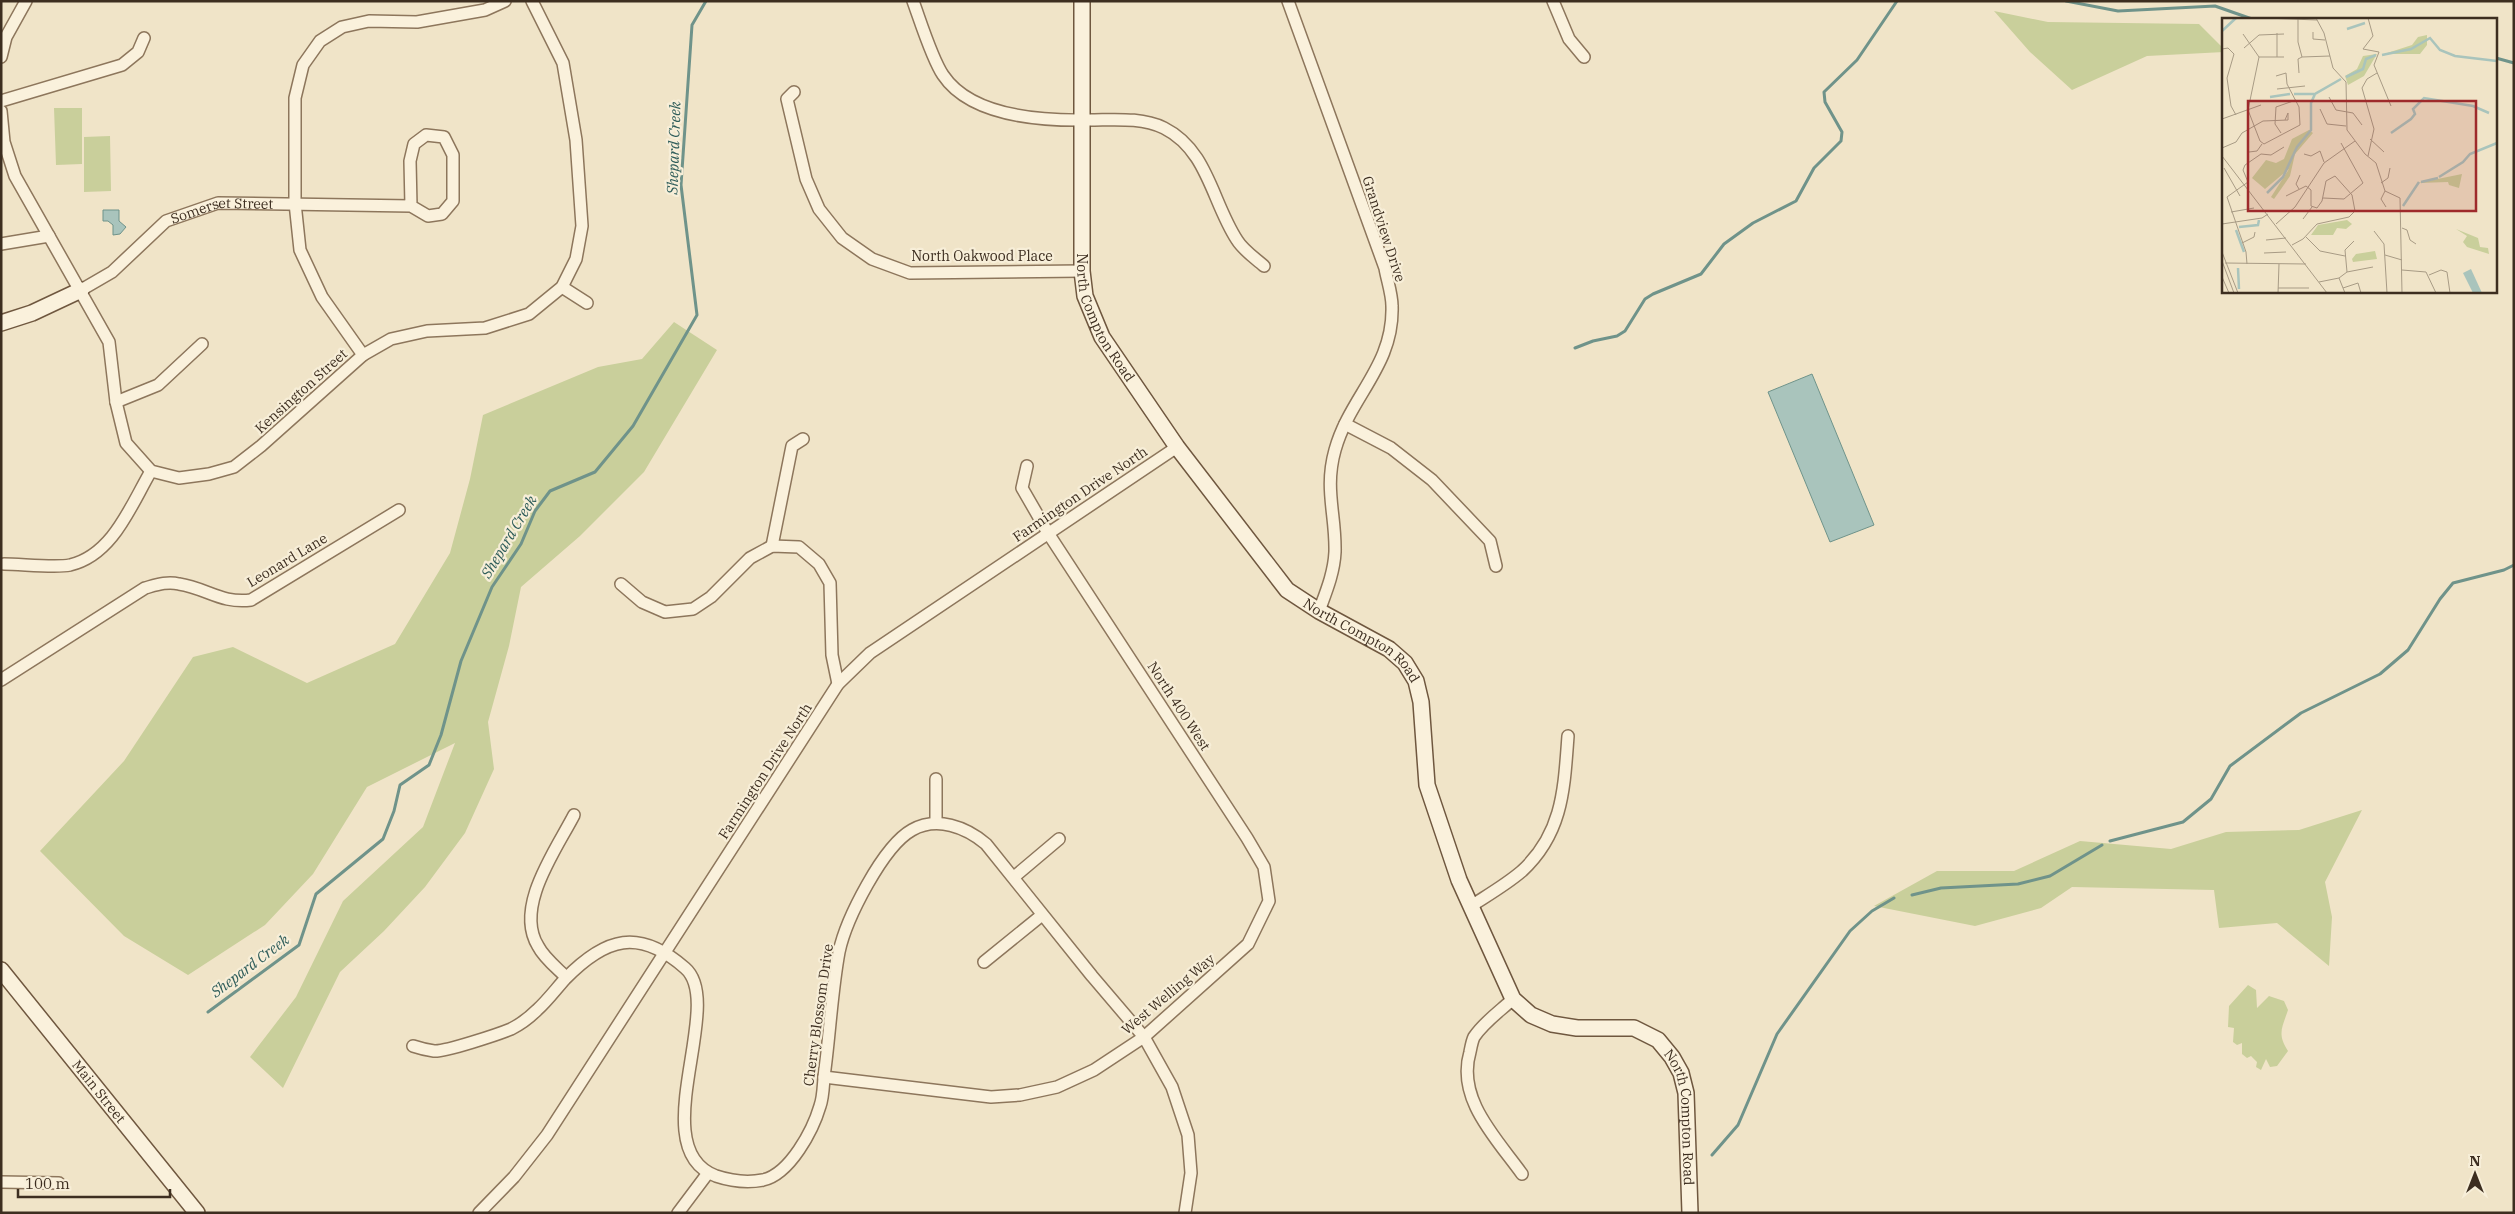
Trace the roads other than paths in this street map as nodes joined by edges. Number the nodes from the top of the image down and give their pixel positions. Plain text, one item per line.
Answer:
1 (26, 1) edge
2 (505, 1) edge
3 (532, 1) edge
4 (913, 1) edge
5 (1082, 1) edge
6 (1288, 1) edge
7 (1554, 1) edge
8 (144, 38) dead end
9 (1, 57) edge
10 (1584, 57) dead end
11 (794, 92) dead end
12 (1, 101) edge
13 (1, 111) edge
14 (1082, 120) junction
15 (295, 203) junction
16 (411, 206) junction
17 (49, 236) junction
18 (1, 244) edge
19 (1264, 266) dead end
20 (1082, 271) junction
21 (562, 287) junction
22 (81, 290) junction
23 (587, 303) dead end
24 (1, 323) edge
25 (202, 344) dead end
26 (364, 355) junction
27 (116, 402) junction
28 (1345, 424) junction
29 (803, 439) dead end
30 (1177, 447) junction
31 (1027, 466) dead end
32 (151, 471) junction
33 (399, 510) dead end
34 (1048, 533) junction
35 (772, 546) junction
36 (4, 564) dead end
37 (1496, 566) dead end
38 (621, 584) dead end
39 (1319, 611) junction
40 (1, 680) edge
41 (838, 684) junction
42 (1568, 736) dead end
43 (936, 779) dead end
44 (574, 815) dead end
45 (936, 823) junction
46 (1059, 839) dead end
47 (1014, 877) junction
48 (1269, 901) joint
49 (1471, 906) junction
50 (1042, 915) junction
51 (664, 954) junction
52 (984, 962) dead end
53 (1, 970) edge
54 (566, 977) junction
55 (1513, 999) junction
56 (1144, 1036) junction
57 (413, 1046) dead end
58 (824, 1077) junction
59 (708, 1173) junction
60 (1522, 1174) dead end
61 (1, 1182) edge
62 (60, 1183) dead end
63 (197, 1213) edge
64 (479, 1213) edge
65 (678, 1213) edge
66 (1185, 1213) edge
67 (1690, 1213) edge

1 - 9 street
2 - 15 street
3 - 21 street, Kensington Street
4 - 14 street
5 - 14 street, North Compton Road
6 - 28 street, Grandview Drive
7 - 10 street
8 - 12 street
11 - 20 street, North Oakwood Place
13 - 17 street
14 - 19 street
14 - 20 street, North Compton Road
15 - 16 street, Somerset Street
15 - 22 street, Somerset Street
15 - 26 street
16 - 16 street
17 - 18 street
17 - 22 street
20 - 30 street, North Compton Road
21 - 23 street
21 - 26 street, Kensington Street
22 - 24 street, Somerset Street
22 - 27 street
25 - 27 street
26 - 32 street, Kensington Street
27 - 32 street
28 - 37 street
28 - 39 street, Grandview Drive
29 - 35 street
30 - 34 street, Farmington Drive North
30 - 39 street, North Compton Road
31 - 34 street, North 400 West
32 - 36 street
33 - 40 street, Leonard Lane
34 - 41 street, Farmington Drive North
34 - 48 street, North 400 West
35 - 38 street
35 - 41 street
39 - 49 street, North Compton Road
41 - 51 street, Farmington Drive North
42 - 49 street
43 - 45 street
44 - 54 street
45 - 47 street
45 - 58 street, Cherry Blossom Drive
46 - 47 street
47 - 50 street
48 - 56 street, West Welling Way
49 - 55 street, North Compton Road
50 - 52 street
50 - 56 street
51 - 54 street
51 - 59 street
51 - 64 street, Farmington Drive North
53 - 63 street, Main Street
54 - 57 street
55 - 60 street
55 - 67 street, North Compton Road
56 - 58 street, West Welling Way
56 - 66 street
58 - 59 street, Cherry Blossom Drive
59 - 65 street
61 - 62 street

